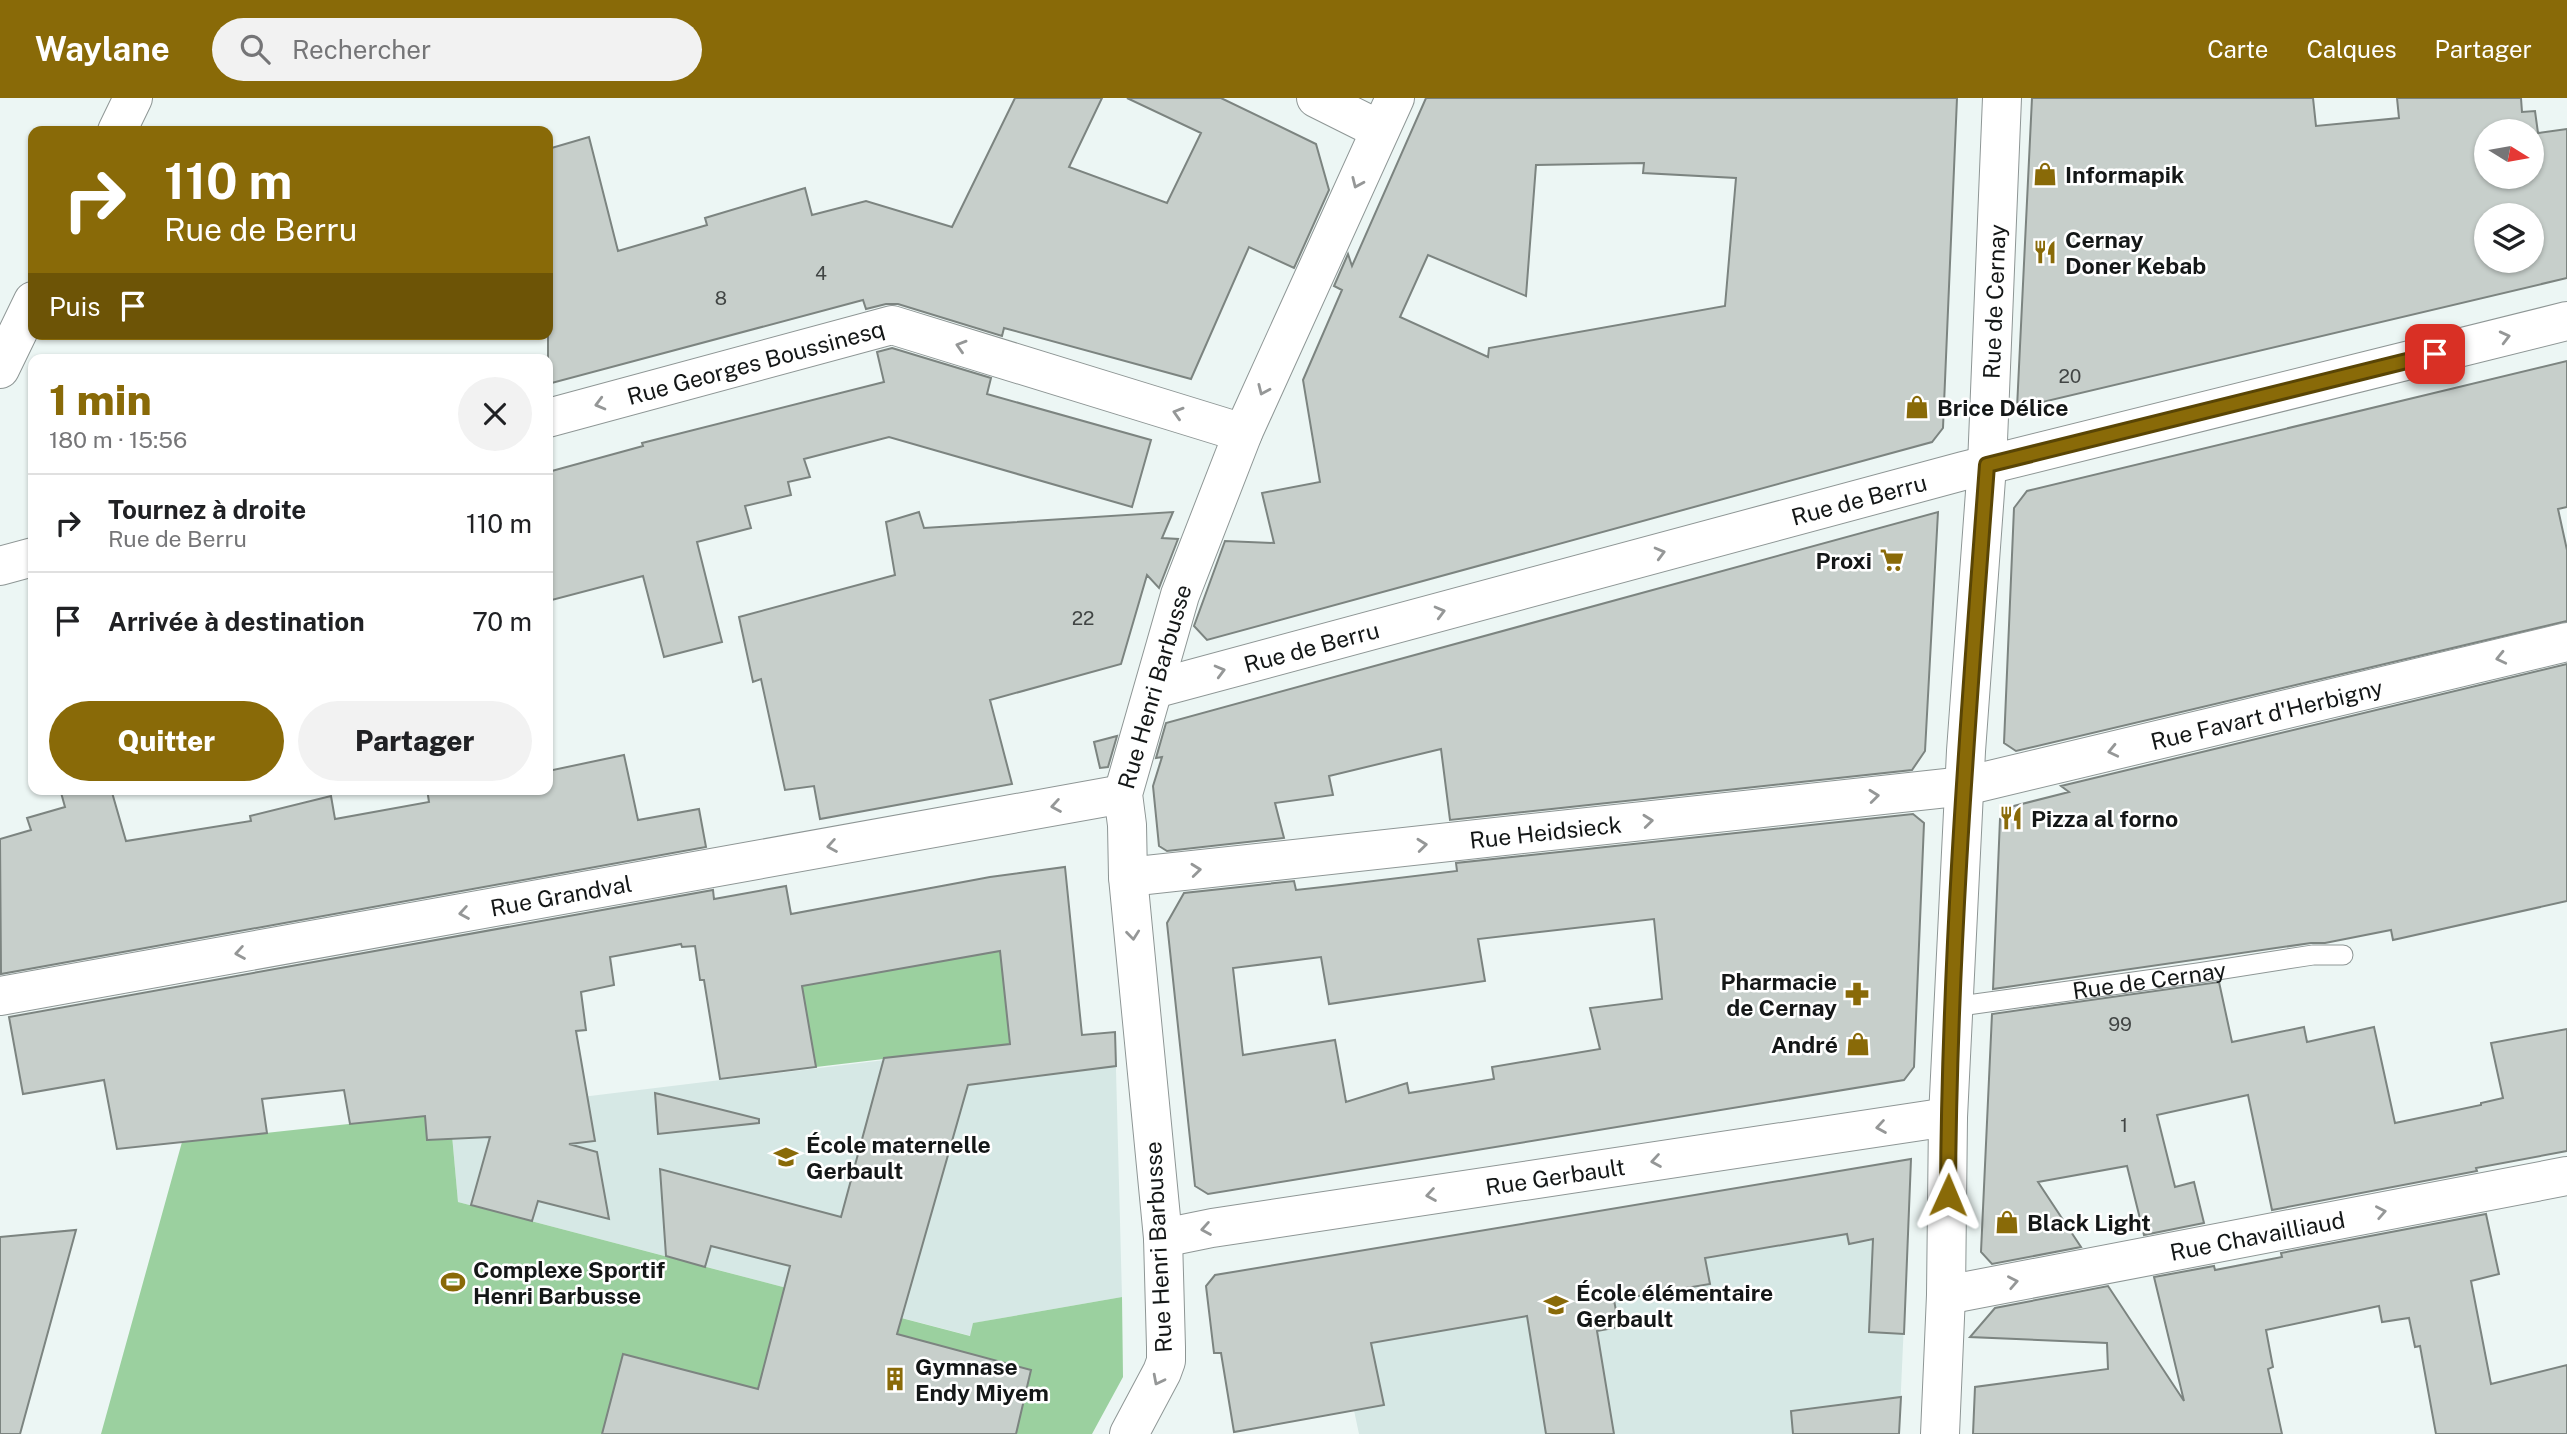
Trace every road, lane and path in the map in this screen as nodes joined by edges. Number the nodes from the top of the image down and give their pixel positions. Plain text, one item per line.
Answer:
1 (133, 98) edge
2 (1316, 98) edge
3 (2002, 98) edge
4 (1388, 114) edge
5 (119, 126) edge
6 (28, 311) edge
7 (2567, 321) edge
8 (0, 369) edge
9 (553, 417) edge
10 (1244, 433) junction
11 (1987, 465) junction
12 (28, 559) edge
13 (0, 566) edge
14 (2567, 642) edge
15 (1154, 689) junction
16 (1965, 786) junction
17 (1123, 794) junction
18 (1128, 877) junction
19 (2343, 956) dead end
20 (0, 996) edge
21 (1954, 1007) junction
22 (1948, 1117) junction
23 (2567, 1176) edge
24 (1163, 1238) junction
25 (1946, 1295) junction
26 (1129, 1434) edge
27 (1940, 1434) edge

1 - 5 street
2 - 4 street
3 - 11 street, Rue de Cernay
4 -> 10 street, Rue Henri Barbusse
6 - 8 street
11 -> 7 street, Rue de Berru
10 -> 9 street, Rue Georges Boussinesq
10 - 15 street, Rue Henri Barbusse
15 -> 11 street, Rue de Berru
11 - 16 street, Rue de Cernay
12 - 13 street
14 -> 16 street, Rue Favart d'Herbigny
15 - 17 street, Rue Henri Barbusse
18 -> 16 street, Rue Heidsieck
16 - 21 street, Rue de Cernay
17 - 18 street, Rue Henri Barbusse
17 -> 20 street, Rue Grandval
18 -> 24 street, Rue Henri Barbusse
19 - 21 lane, Rue de Cernay
21 - 22 street, Rue de Cernay
22 -> 24 street, Rue Gerbault
22 - 25 street, Rue de Cernay
25 -> 23 street, Rue Chavailliaud
24 -> 26 street, Rue Henri Barbusse
25 - 27 street, Rue de Cernay

